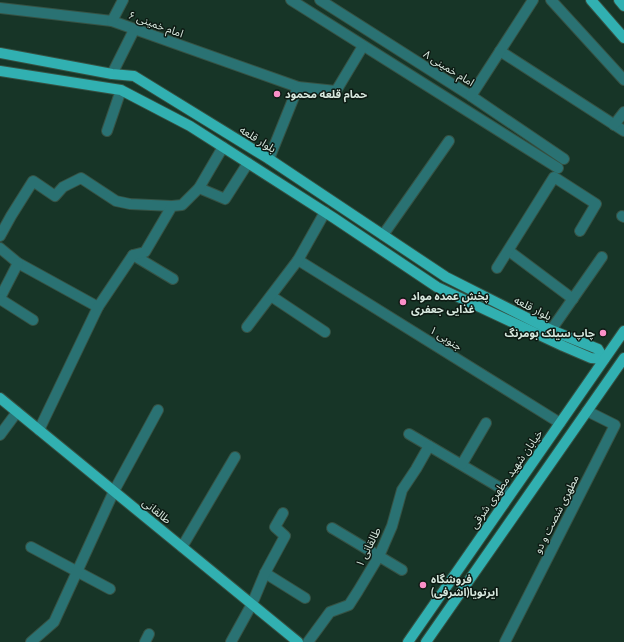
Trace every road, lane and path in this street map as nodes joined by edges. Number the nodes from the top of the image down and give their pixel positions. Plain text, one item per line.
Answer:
1 (123, 0) edge
2 (291, 0) edge
3 (322, 0) edge
4 (533, 0) edge
5 (551, 0) edge
6 (590, 0) edge
7 (619, 0) edge
8 (624, 6) edge
9 (0, 8) edge
10 (112, 21) junction
11 (134, 30) junction
12 (624, 38) edge
13 (363, 46) junction
14 (500, 51) junction
15 (0, 53) edge
16 (0, 71) edge
17 (112, 74) junction
18 (624, 80) edge
19 (298, 87) junction
20 (122, 90) junction
21 (471, 96) junction
22 (624, 112) edge
23 (614, 125) junction
24 (107, 131) dead end
25 (624, 131) edge
26 (449, 140) dead end
27 (223, 148) junction
28 (269, 159) junction
29 (564, 159) dead end
30 (248, 163) junction
31 (556, 172) junction
32 (199, 188) junction
33 (172, 206) junction
34 (325, 212) junction
35 (580, 231) dead end
36 (383, 235) junction
37 (0, 236) edge
38 (0, 248) edge
39 (509, 250) junction
40 (132, 255) junction
41 (602, 257) dead end
42 (298, 260) junction
43 (18, 263) junction
44 (497, 268) dead end
45 (173, 279) dead end
46 (271, 296) junction
47 (0, 299) edge
48 (573, 299) junction
49 (98, 307) junction
50 (33, 320) dead end
51 (247, 327) dead end
52 (551, 330) junction
53 (624, 331) edge
54 (325, 332) dead end
55 (624, 358) edge
56 (604, 359) junction
57 (0, 398) edge
58 (158, 410) dead end
59 (587, 411) junction
60 (17, 412) junction
61 (486, 423) dead end
62 (560, 423) junction
63 (39, 430) junction
64 (409, 434) dead end
65 (0, 435) edge
66 (428, 446) junction
67 (235, 457) dead end
68 (462, 464) junction
69 (504, 490) dead end
70 (114, 492) junction
71 (283, 513) dead end
72 (332, 528) dead end
73 (31, 547) dead end
74 (182, 547) junction
75 (378, 556) junction
76 (402, 570) dead end
77 (77, 573) junction
78 (265, 573) junction
79 (110, 589) dead end
80 (305, 598) dead end
81 (252, 604) junction
82 (31, 642) edge
83 (231, 642) edge
84 (298, 642) edge
85 (308, 642) edge
86 (408, 642) edge
87 (427, 642) edge
88 (505, 642) edge

1 - 10 street
2 - 13 street
3 - 21 street, امام خمینی ۸
4 - 14 street
5 - 18 street
6 - 12 main road
7 - 8 main road
9 - 10 street, امام خمینی ۶
10 - 11 street, امام خمینی ۶
11 - 17 street
11 - 19 street, امام خمینی ۶
13 - 19 street, امام خمینی ۶
13 - 31 street
14 - 21 street
14 - 23 street
15 - 17 main road, بلوار قلعه
16 - 20 main road, بلوار قلعه
17 - 28 main road, بلوار قلعه
19 - 28 street
20 - 24 street
20 - 27 main road, بلوار قلعه
21 - 29 street, امام خمینی ۸
22 - 23 street
23 - 25 street
26 - 36 street
27 - 30 main road, بلوار قلعه
27 - 32 street
28 - 36 main road, بلوار قلعه
30 - 32 street
30 - 34 main road, بلوار قلعه
31 - 35 street
31 - 39 street
32 - 33 street
33 - 37 street
33 - 40 street
34 - 42 street
34 - 56 main road, بلوار قلعه
36 - 52 main road, بلوار قلعه
38 - 43 street
39 - 44 street
39 - 48 street
40 - 45 street
40 - 49 street
41 - 48 street
42 - 46 street
42 - 62 street, ۱ جنوبی
43 - 47 street
43 - 49 street
46 - 51 street
46 - 54 street
47 - 50 street
48 - 52 street
49 - 63 street
52 - 56 main road, بلوار قلعه
53 - 56 main road, خیابان شهید مطهری شرقی
55 - 59 main road
56 - 62 main road, خیابان شهید مطهری شرقی
57 - 60 main road, طالقانی
58 - 70 street
59 - 87 main road
59 - 88 street, مطهری شصت و دو
60 - 63 main road, طالقانی
60 - 65 street
61 - 68 street
62 - 86 main road, خیابان شهید مطهری شرقی
63 - 70 main road, طالقانی
64 - 66 street
66 - 68 street
66 - 75 street, طالقانی ۱
67 - 74 street
68 - 69 street
70 - 74 main road, طالقانی
70 - 77 street
71 - 78 street
72 - 75 street
73 - 77 street
74 - 81 main road, طالقانی
75 - 76 street
75 - 85 street, طالقانی ۱
77 - 79 street
77 - 82 street
78 - 80 street
78 - 81 street
81 - 83 street
81 - 84 main road, طالقانی

